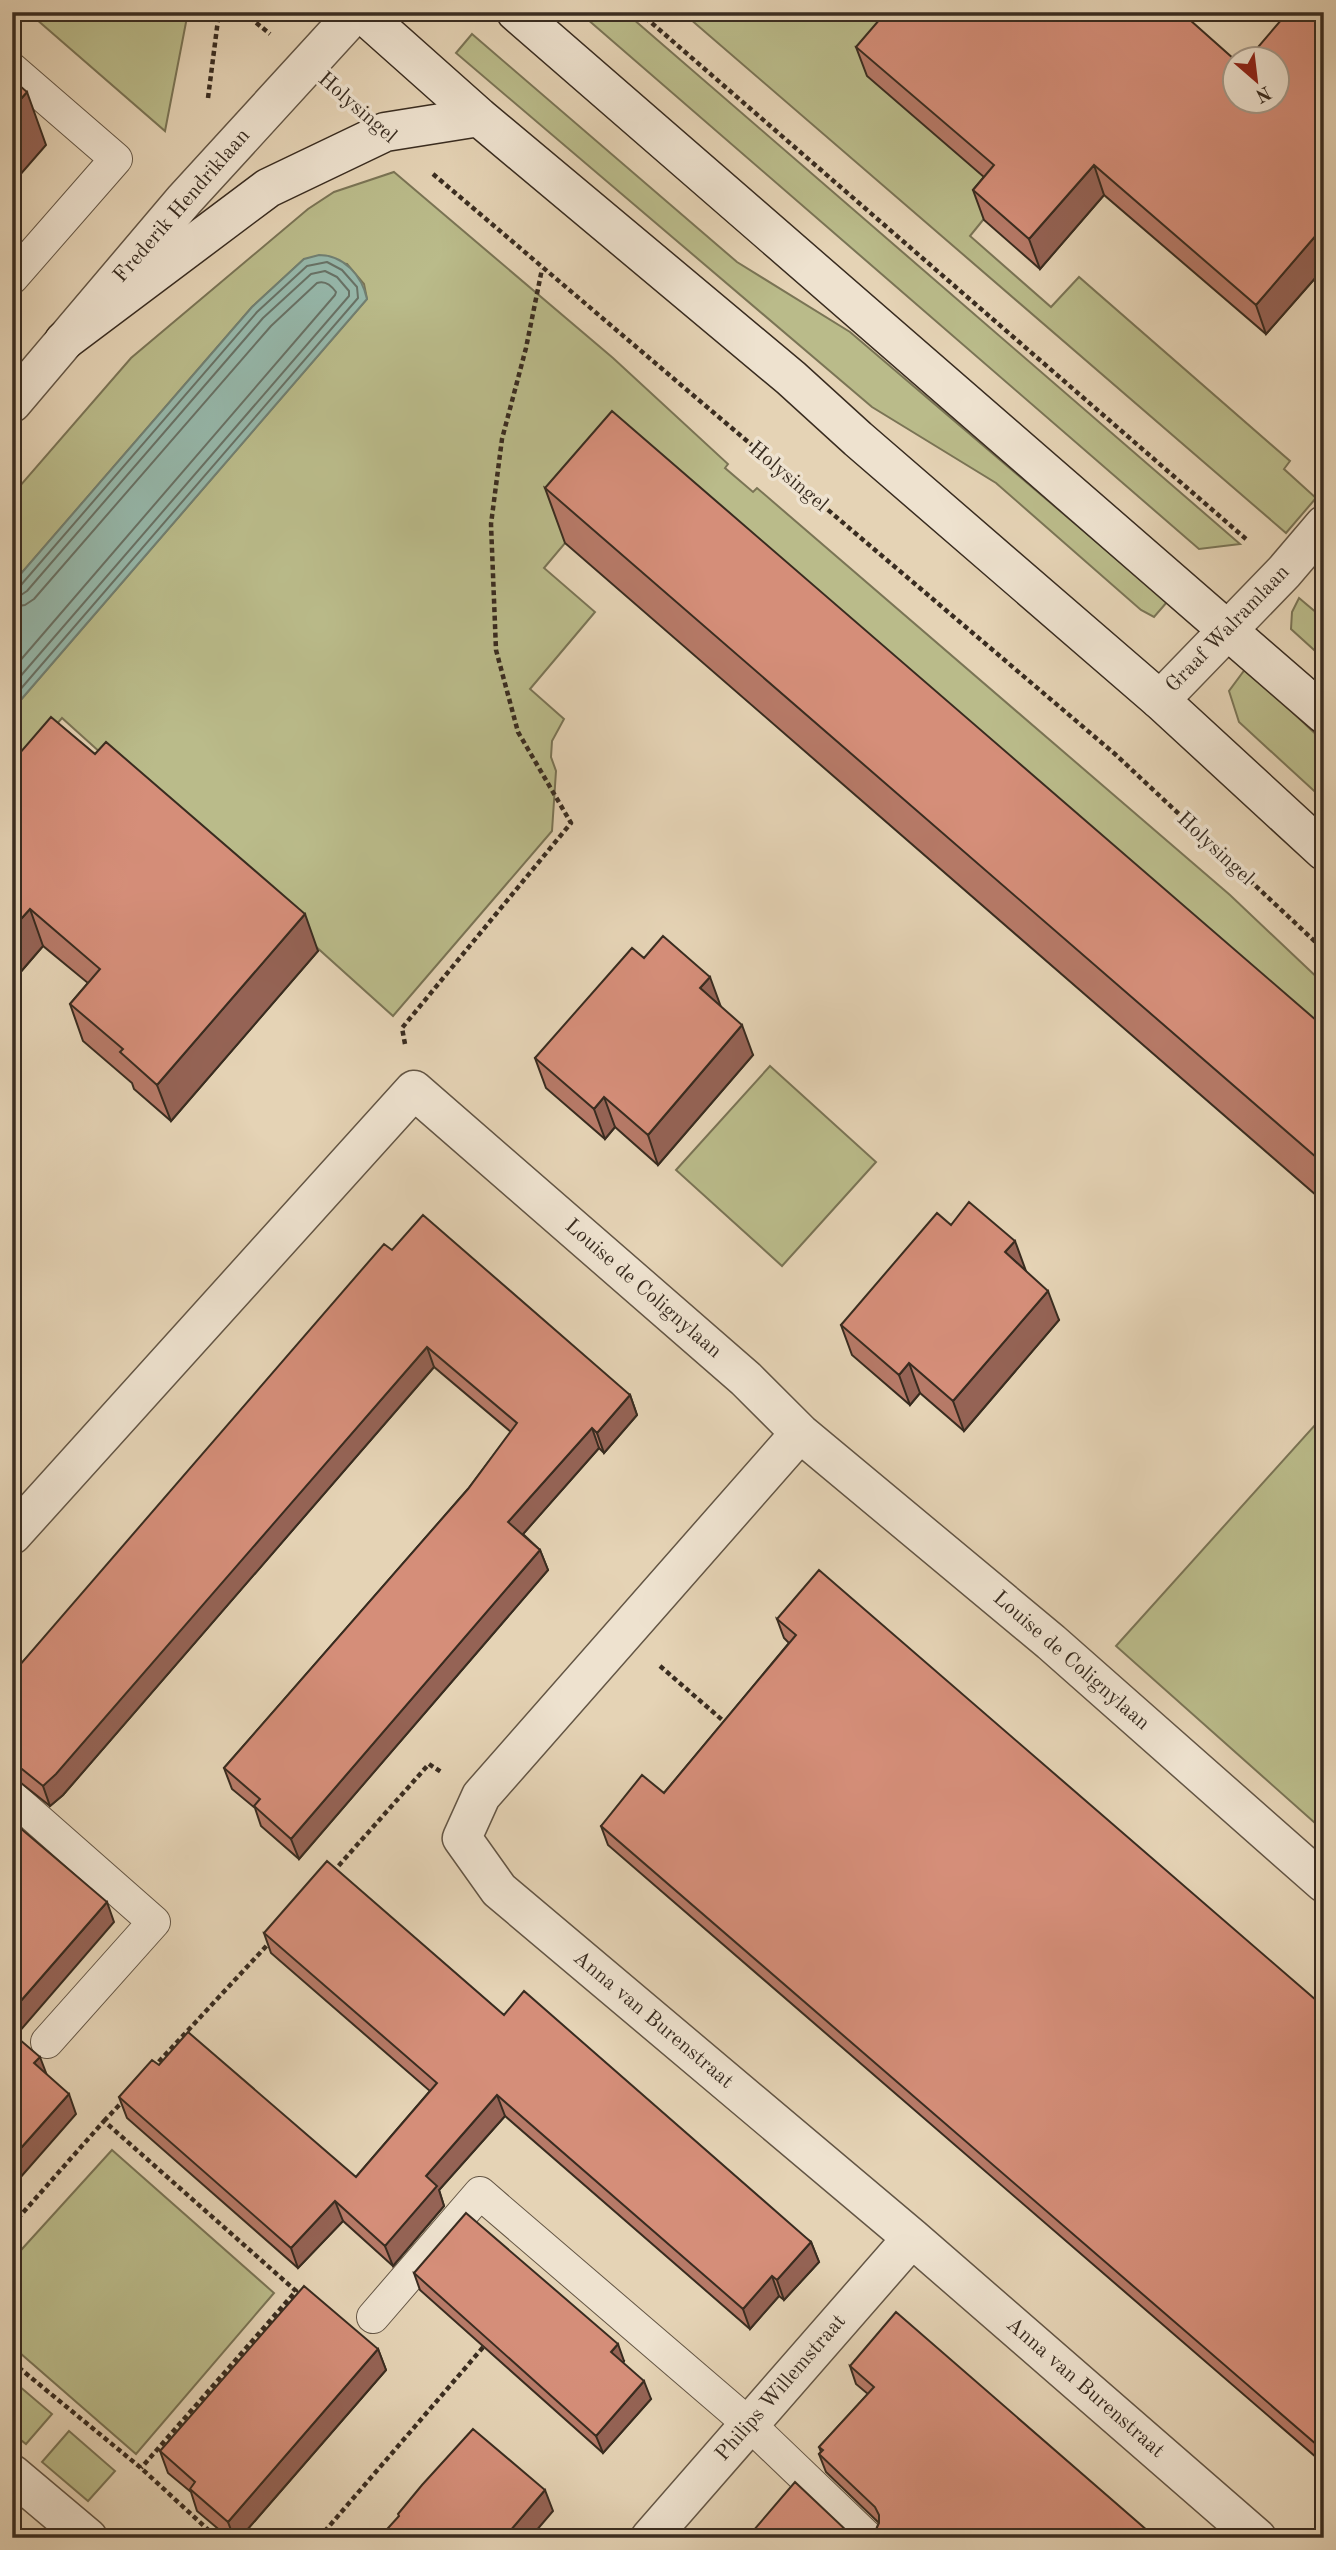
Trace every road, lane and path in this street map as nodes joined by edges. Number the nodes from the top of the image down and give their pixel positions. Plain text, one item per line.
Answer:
1 (243, 12) edge
2 (356, 12) edge
3 (361, 12) edge
4 (516, 12) edge
5 (639, 12) edge
6 (309, 65) junction
7 (12, 69) edge
8 (479, 117) junction
9 (385, 132) junction
10 (542, 269) junction
11 (12, 278) edge
12 (64, 341) junction
13 (12, 403) edge
14 (1324, 526) edge
15 (1284, 572) junction
16 (1228, 630) junction
17 (1160, 700) junction
18 (1324, 714) edge
19 (1324, 851) edge
20 (1324, 950) edge
21 (414, 1090) junction
22 (800, 1433) junction
23 (12, 1535) edge
24 (623, 1634) junction
25 (738, 1734) edge
26 (481, 1796) junction
27 (12, 1797) edge
28 (328, 1878) edge
29 (1324, 1883) edge
30 (274, 1937) edge
31 (47, 2042) dead end
32 (151, 2070) edge
33 (133, 2090) edge
34 (104, 2121) junction
35 (12, 2225) edge
36 (912, 2238) junction
37 (373, 2317) dead end
38 (487, 2342) edge
39 (12, 2362) edge
40 (749, 2424) junction
41 (141, 2468) junction
42 (12, 2474) edge
43 (88, 2538) edge
44 (217, 2538) edge
45 (319, 2538) edge
46 (650, 2538) edge
47 (868, 2538) edge
48 (1257, 2538) edge

1 - 6 path, Holysingel
2 - 6 street, Frederik Hendriklaan
3 - 8 street
4 - 16 street
5 - 15 path
6 - 12 street, Frederik Hendriklaan
7 - 11 lane
8 - 9 street
8 - 17 street
9 - 10 path, Holysingel
9 - 12 street
10 - 20 path, Holysingel
10 - 21 path
12 - 13 street, Frederik Hendriklaan
14 - 15 street, Graaf Walramlaan
15 - 16 street, Graaf Walramlaan
16 - 17 street, Graaf Walramlaan
16 - 18 street
17 - 19 street
21 - 22 street, Louise de Colignylaan
21 - 23 street
22 - 24 street, Anna van Burenstraat
22 - 29 street, Louise de Colignylaan
24 - 25 path
24 - 26 street, Anna van Burenstraat
26 - 28 path
26 - 36 street, Anna van Burenstraat
27 - 31 lane
30 - 32 path
33 - 34 path
34 - 35 path
34 - 41 path
36 - 40 street, Philips Willemstraat
36 - 48 street, Anna van Burenstraat
37 - 40 lane
38 - 45 path
39 - 41 path
40 - 46 street, Philips Willemstraat
40 - 47 lane
41 - 44 path
42 - 43 street

